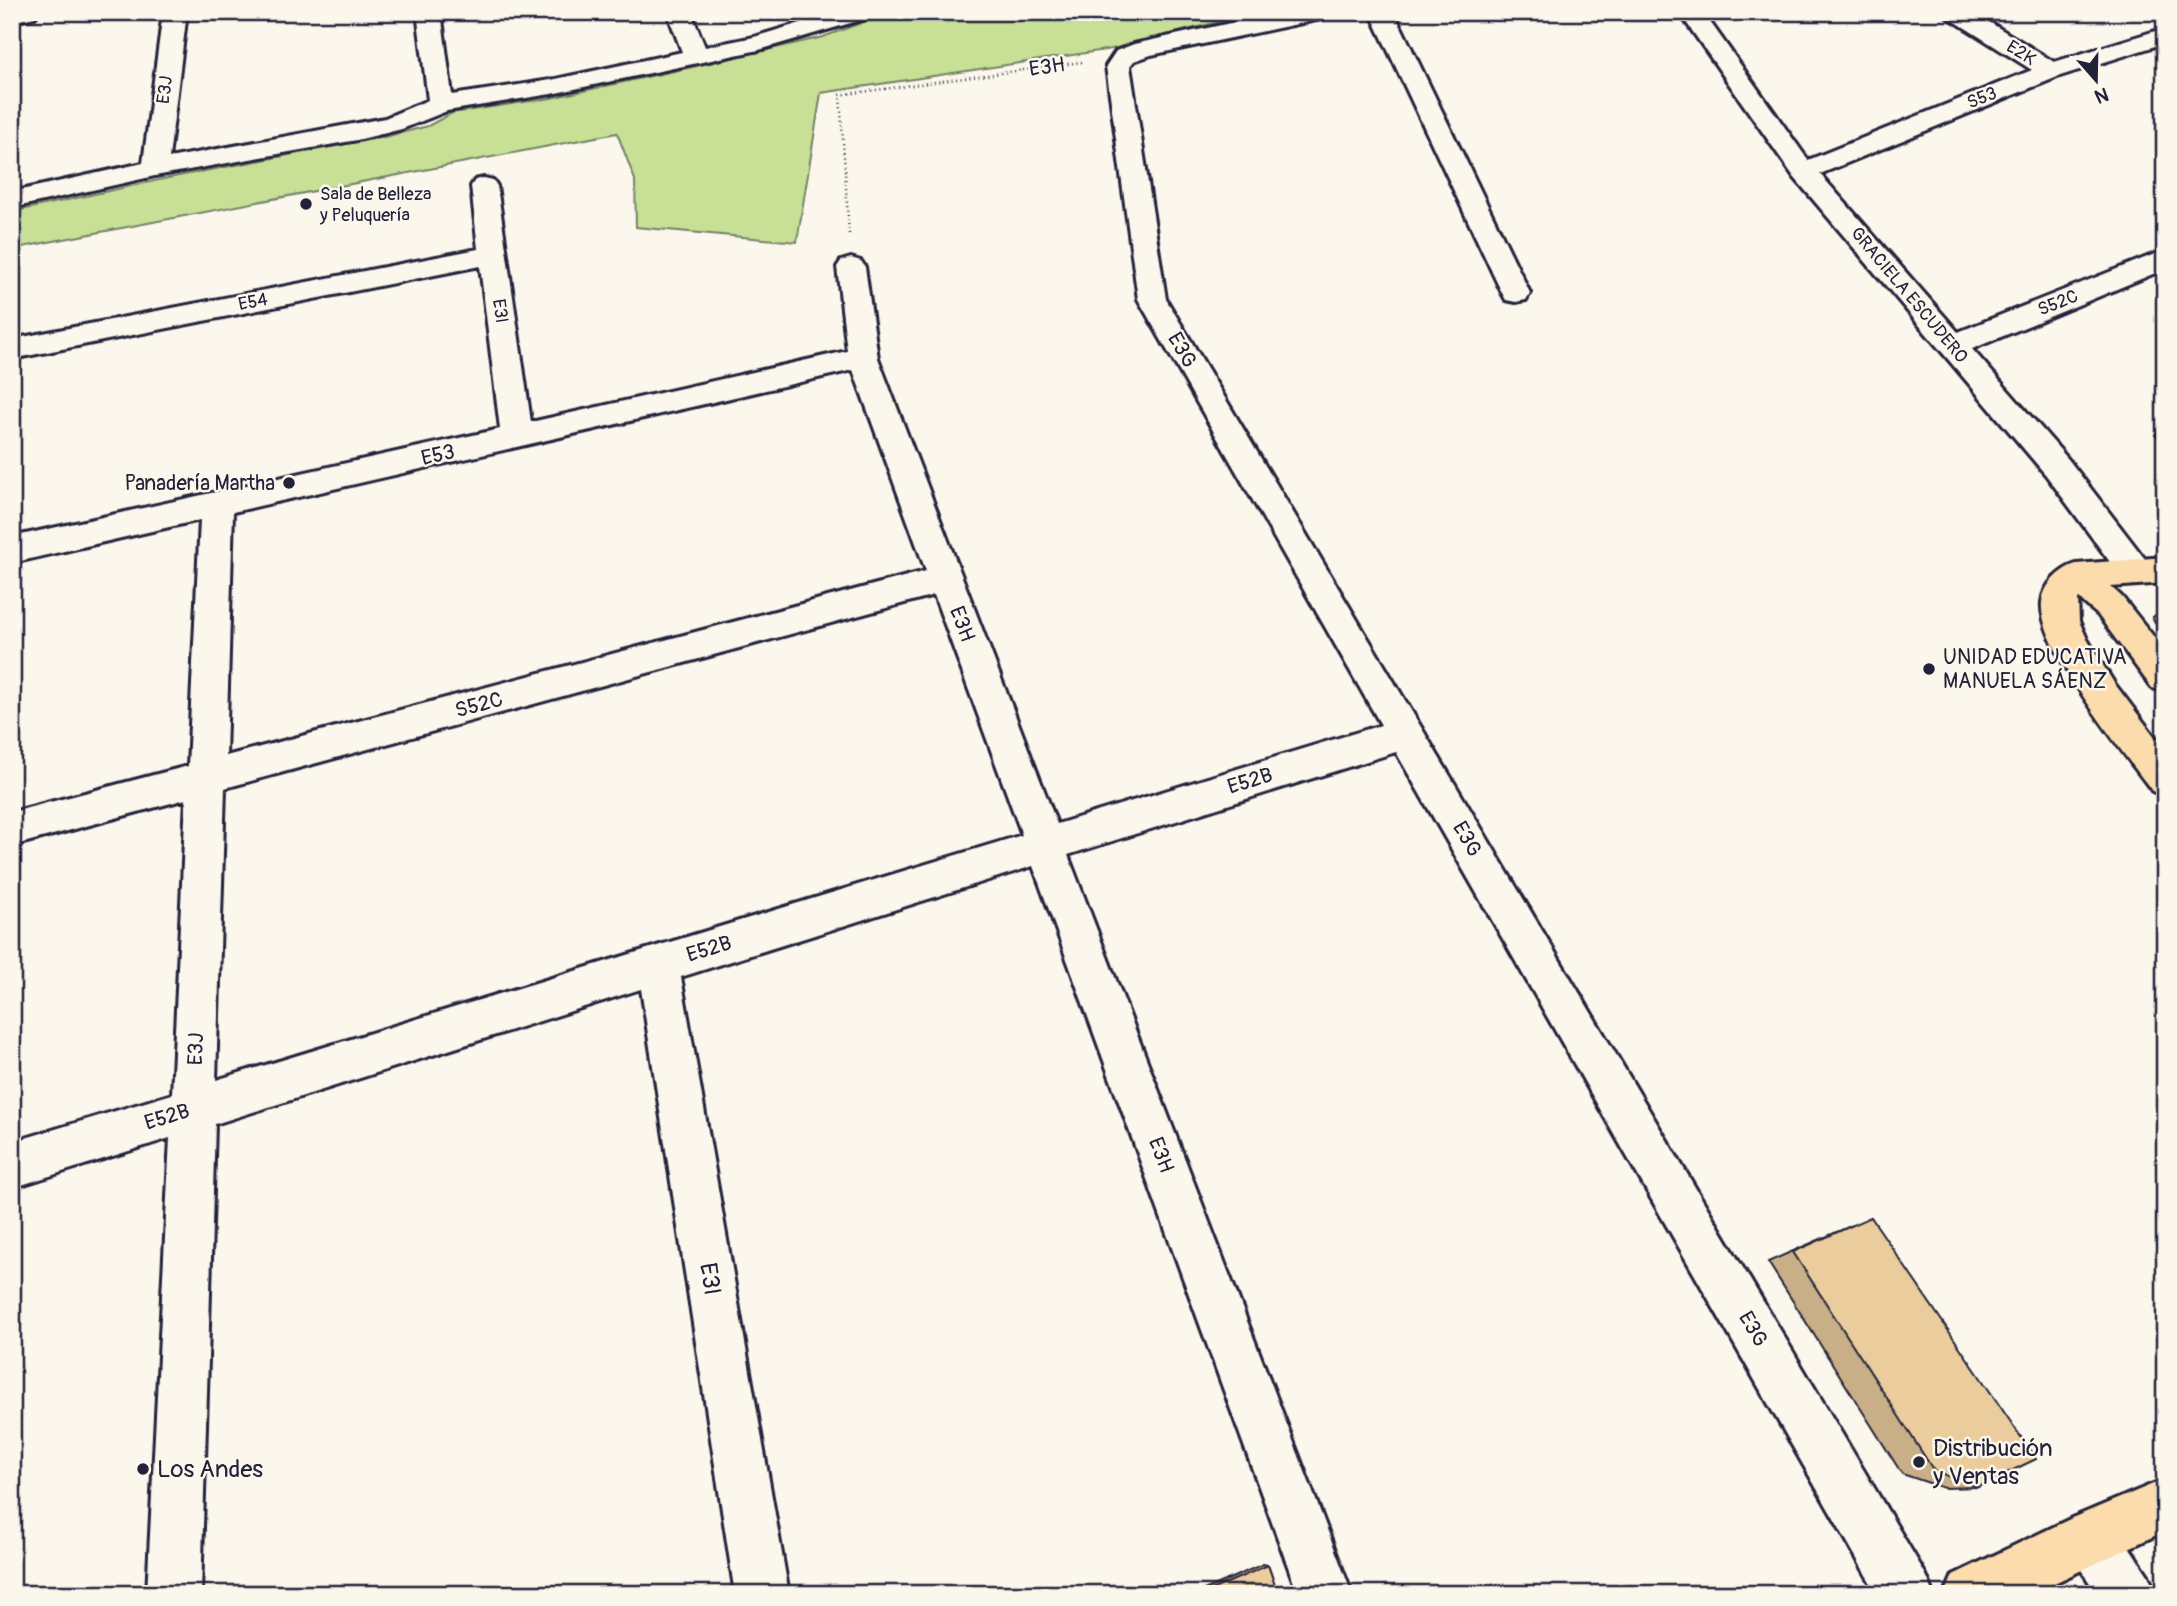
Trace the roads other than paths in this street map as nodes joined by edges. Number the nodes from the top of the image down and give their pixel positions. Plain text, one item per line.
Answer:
1 (27, 12) edge
2 (175, 12) edge
3 (429, 12) edge
4 (679, 12) edge
5 (863, 12) edge
6 (1321, 12) edge
7 (1382, 12) edge
8 (1690, 12) edge
9 (1956, 12) edge
10 (12, 15) edge
11 (2165, 34) edge
12 (696, 56) junction
13 (2051, 71) junction
14 (441, 104) junction
15 (155, 168) junction
16 (1803, 171) junction
17 (484, 186) dead end
18 (12, 200) edge
19 (493, 255) junction
20 (2165, 259) edge
21 (851, 267) road end
22 (1516, 293) dead end
23 (1952, 346) junction
24 (12, 349) edge
25 (863, 358) junction
26 (517, 437) junction
27 (217, 505) junction
28 (12, 550) edge
29 (2150, 571) edge
30 (2076, 577) junction
31 (945, 579) junction
32 (2165, 678) edge
33 (1406, 733) junction
34 (207, 778) junction
35 (2165, 780) edge
36 (12, 829) edge
37 (1045, 845) junction
38 (658, 965) junction
39 (193, 1109) junction
40 (12, 1166) edge
41 (2165, 1505) edge
42 (2091, 1537) junction
43 (174, 1594) edge
44 (762, 1594) edge
45 (1325, 1594) edge
46 (1907, 1594) edge
47 (1972, 1594) edge
48 (2129, 1594) edge

1 - 10 street
2 - 15 street, E3J
3 - 14 street
4 - 12 street
5 - 12 street
6 - 33 street, E3G
7 - 22 street
8 - 16 street, GRACIELA ESCUDERO
9 - 13 street, E2K
11 - 13 street, S53
12 - 14 street
13 - 16 street, S53
14 - 15 street
15 - 18 street
16 - 23 street, GRACIELA ESCUDERO
17 - 19 street, E3I
19 - 24 street, E54
19 - 26 street, E3I
20 - 23 street, S52C
21 - 25 street, E3H
23 - 29 street, GRACIELA ESCUDERO
25 - 26 street, E53
25 - 31 street, E3H
26 - 27 street, E53
27 - 28 street, E53
27 - 34 street, E3J
29 - 30 main road
30 - 32 main road
30 - 35 main road
31 - 34 street, S52C
31 - 37 street, E3H
33 - 37 street, E52B
33 - 46 street, E3G
34 - 36 street, S52C
34 - 39 street, E3J
37 - 38 street, E52B
37 - 45 street, E3H
38 - 39 street, E52B
38 - 44 street, E3I
39 - 40 street, E52B
39 - 43 street, E3J
41 - 42 main road
42 - 47 main road
42 - 48 street

